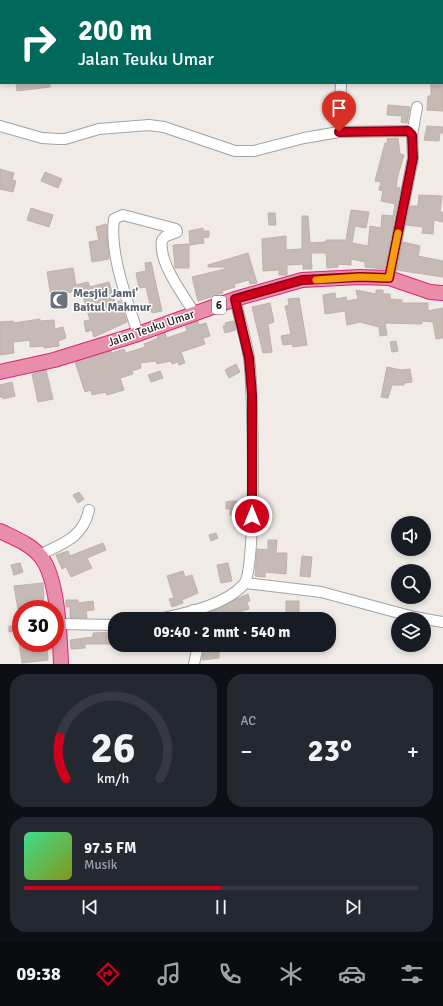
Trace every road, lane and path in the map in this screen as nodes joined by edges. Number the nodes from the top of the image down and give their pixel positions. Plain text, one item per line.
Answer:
1 (341, 84) edge
2 (417, 106) dead end
3 (0, 126) edge
4 (339, 132) junction
5 (412, 135) junction
6 (389, 278) junction
7 (443, 293) edge
8 (235, 299) junction
9 (195, 314) junction
10 (138, 334) junction
11 (0, 372) edge
12 (89, 510) dead end
13 (0, 531) edge
14 (39, 555) junction
15 (245, 583) junction
16 (55, 600) edge
17 (199, 612) edge
18 (443, 622) edge
19 (64, 624) edge
20 (108, 625) edge
21 (60, 652) edge
22 (197, 652) edge
23 (61, 664) edge
24 (194, 664) edge

1 - 4 street
2 - 5 street
3 - 4 street
4 - 5 street
5 - 6 street
6 - 7 highway, Jalan Teuku Umar / 6
6 - 8 highway, Jalan Teuku Umar / 6
8 - 9 highway, Jalan Teuku Umar / 6
8 - 15 street
9 - 10 highway, Jalan Teuku Umar / 6
9 - 10 street
10 - 11 highway, Jalan Teuku Umar / 6
12 - 14 street
13 - 14 highway
14 - 16 highway
15 - 17 street
15 - 18 street
19 - 20 street
21 - 23 highway
22 - 24 street

